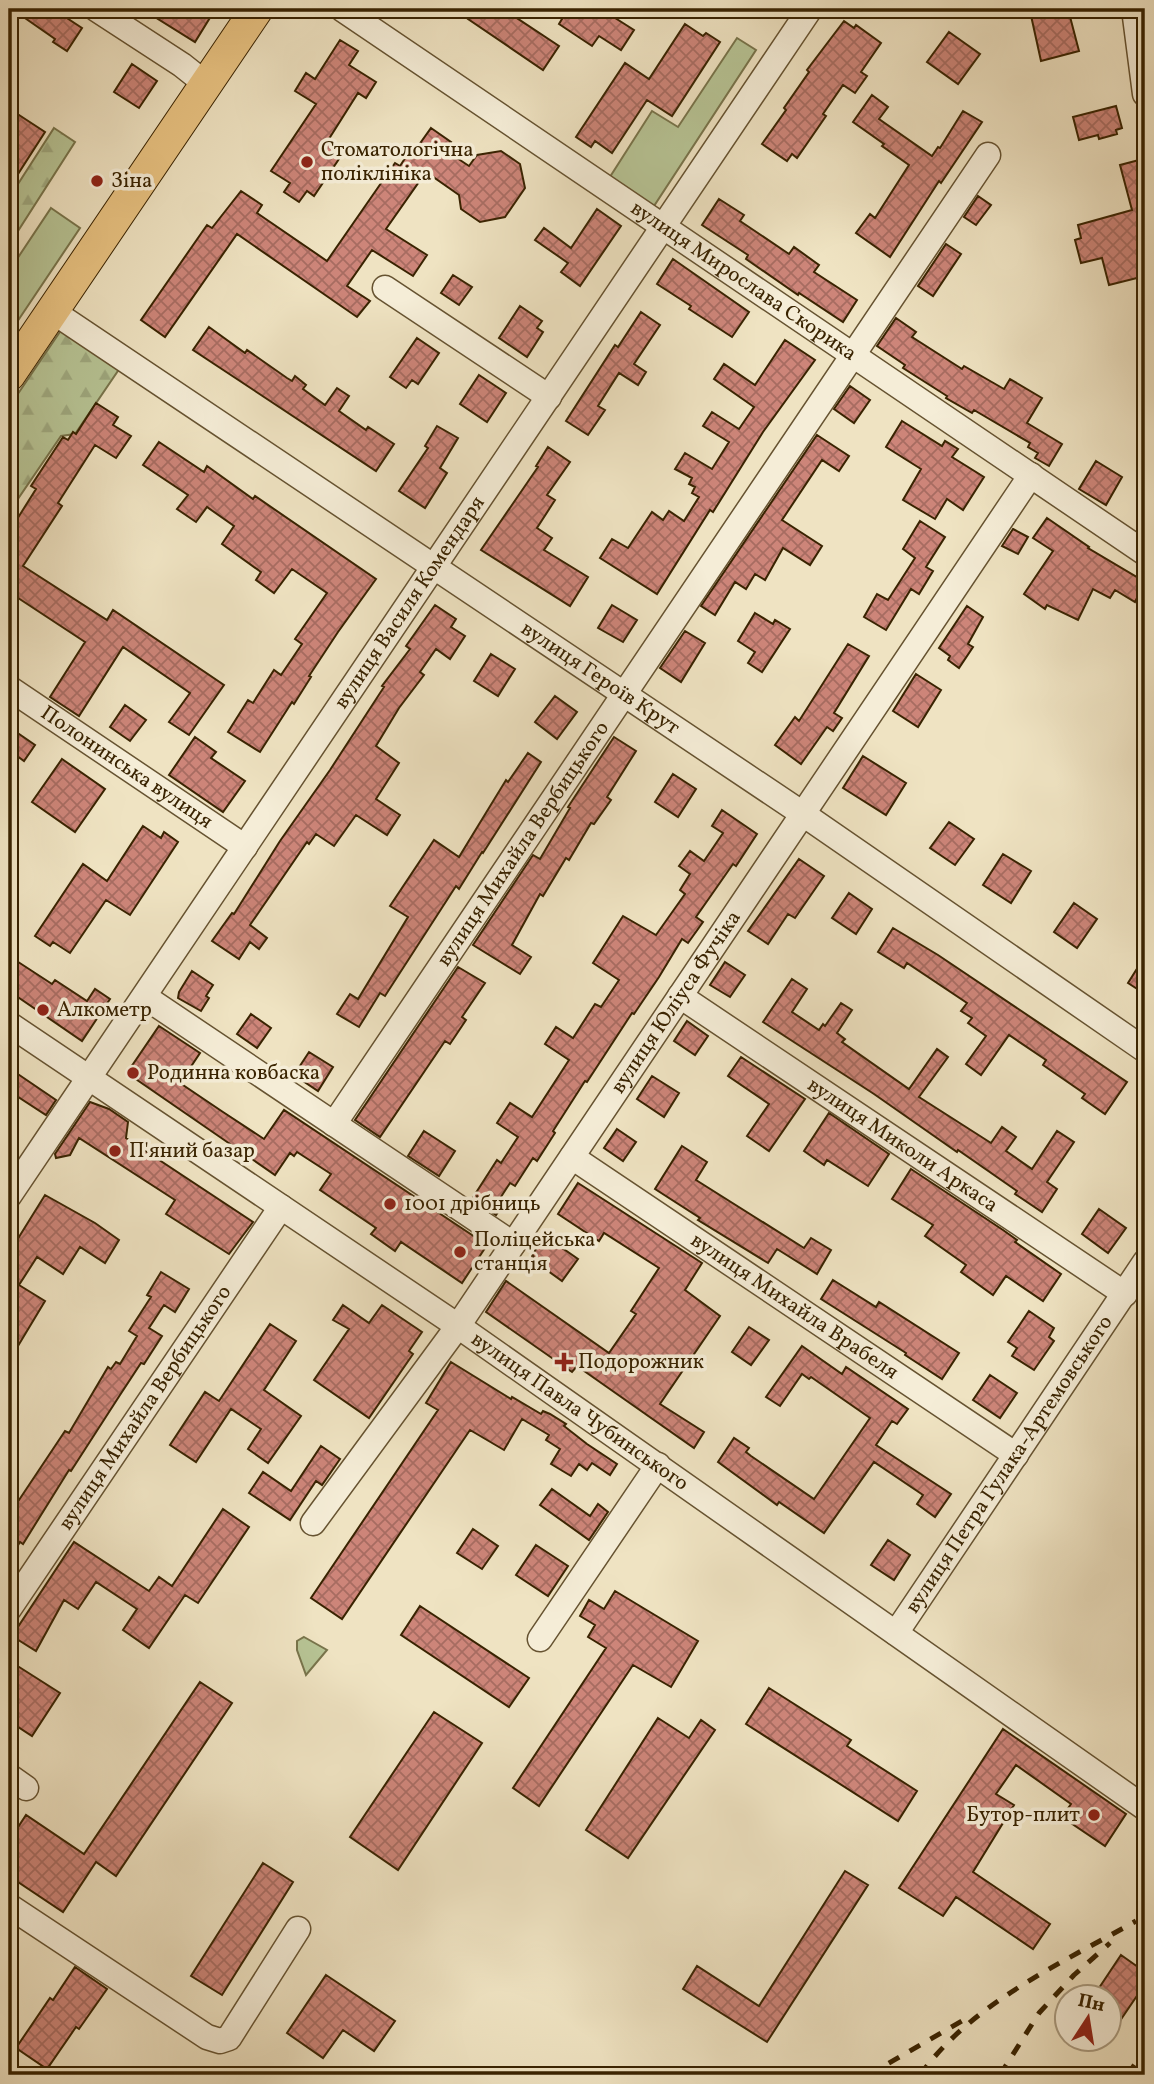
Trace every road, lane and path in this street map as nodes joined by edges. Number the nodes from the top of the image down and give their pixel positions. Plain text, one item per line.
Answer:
1 (96, 9) edge
2 (257, 9) edge
3 (342, 9) edge
4 (810, 9) edge
5 (1134, 9) edge
6 (206, 84) junction
7 (1145, 94) edge
8 (988, 155) dead end
9 (663, 227) junction
10 (384, 288) dead end
11 (52, 311) junction
12 (852, 354) junction
13 (9, 375) edge
14 (548, 397) junction
15 (1031, 475) junction
16 (1145, 553) edge
17 (434, 567) junction
18 (9, 688) edge
19 (623, 694) junction
20 (803, 814) junction
21 (245, 848) junction
22 (680, 996) junction
23 (145, 997) junction
24 (9, 1024) edge
25 (1145, 1050) edge
26 (89, 1078) junction
27 (334, 1124) junction
28 (572, 1157) junction
29 (9, 1196) edge
30 (281, 1207) junction
31 (513, 1244) junction
32 (1145, 1262) edge
33 (1125, 1294) junction
34 (458, 1326) junction
35 (1016, 1455) junction
36 (657, 1465) junction
37 (313, 1523) dead end
38 (9, 1609) edge
39 (896, 1633) junction
40 (540, 1639) dead end
41 (1145, 1808) edge
42 (9, 1906) edge
43 (298, 1929) dead end

1 - 6 street
2 - 6 main road
3 - 9 street, вулиця Мирослава Скорика
4 - 9 street, вулиця Василя Комендаря
5 - 7 street
6 - 11 main road
8 - 12 street, вулиця Михайла Вербицького
9 - 12 street, вулиця Мирослава Скорика
9 - 14 street, вулиця Василя Комендаря
10 - 14 street
11 - 13 main road
11 - 17 street, вулиця Героїв Крут
12 - 15 street, вулиця Мирослава Скорика
12 - 19 street, вулиця Михайла Вербицького
14 - 17 street, вулиця Василя Комендаря
15 - 16 street, вулиця Мирослава Скорика
15 - 20 street, вулиця Юліуса Фучіка
17 - 19 street, вулиця Героїв Крут
17 - 21 street, вулиця Василя Комендаря
18 - 21 street, Полонинська вулиця
19 - 20 street, вулиця Героїв Крут
19 - 27 street, вулиця Михайла Вербицького
20 - 22 street, вулиця Юліуса Фучіка
20 - 25 street, вулиця Героїв Крут
21 - 23 street, вулиця Василя Комендаря
22 - 28 street, вулиця Юліуса Фучіка
22 - 33 street, вулиця Миколи Аркаса
23 - 26 street, вулиця Василя Комендаря
23 - 27 street
24 - 26 street, вулиця Павла Чубинського
26 - 29 street, вулиця Василя Комендаря
26 - 30 street, вулиця Павла Чубинського
27 - 31 street
28 - 31 street, вулиця Юліуса Фучіка
28 - 35 street, вулиця Михайла Врабеля
30 - 34 street, вулиця Павла Чубинського
30 - 38 street, вулиця Михайла Вербицького
31 - 34 street, вулиця Юліуса Фучіка
32 - 33 street, вулиця Петра Гулака-Артемовського
33 - 35 street, вулиця Петра Гулака-Артемовського
34 - 36 street, вулиця Павла Чубинського
34 - 37 street, вулиця Юліуса Фучіка
35 - 39 street, вулиця Петра Гулака-Артемовського
36 - 39 street, вулиця Павла Чубинського
36 - 40 street
39 - 41 street, вулиця Павла Чубинського
42 - 43 street

